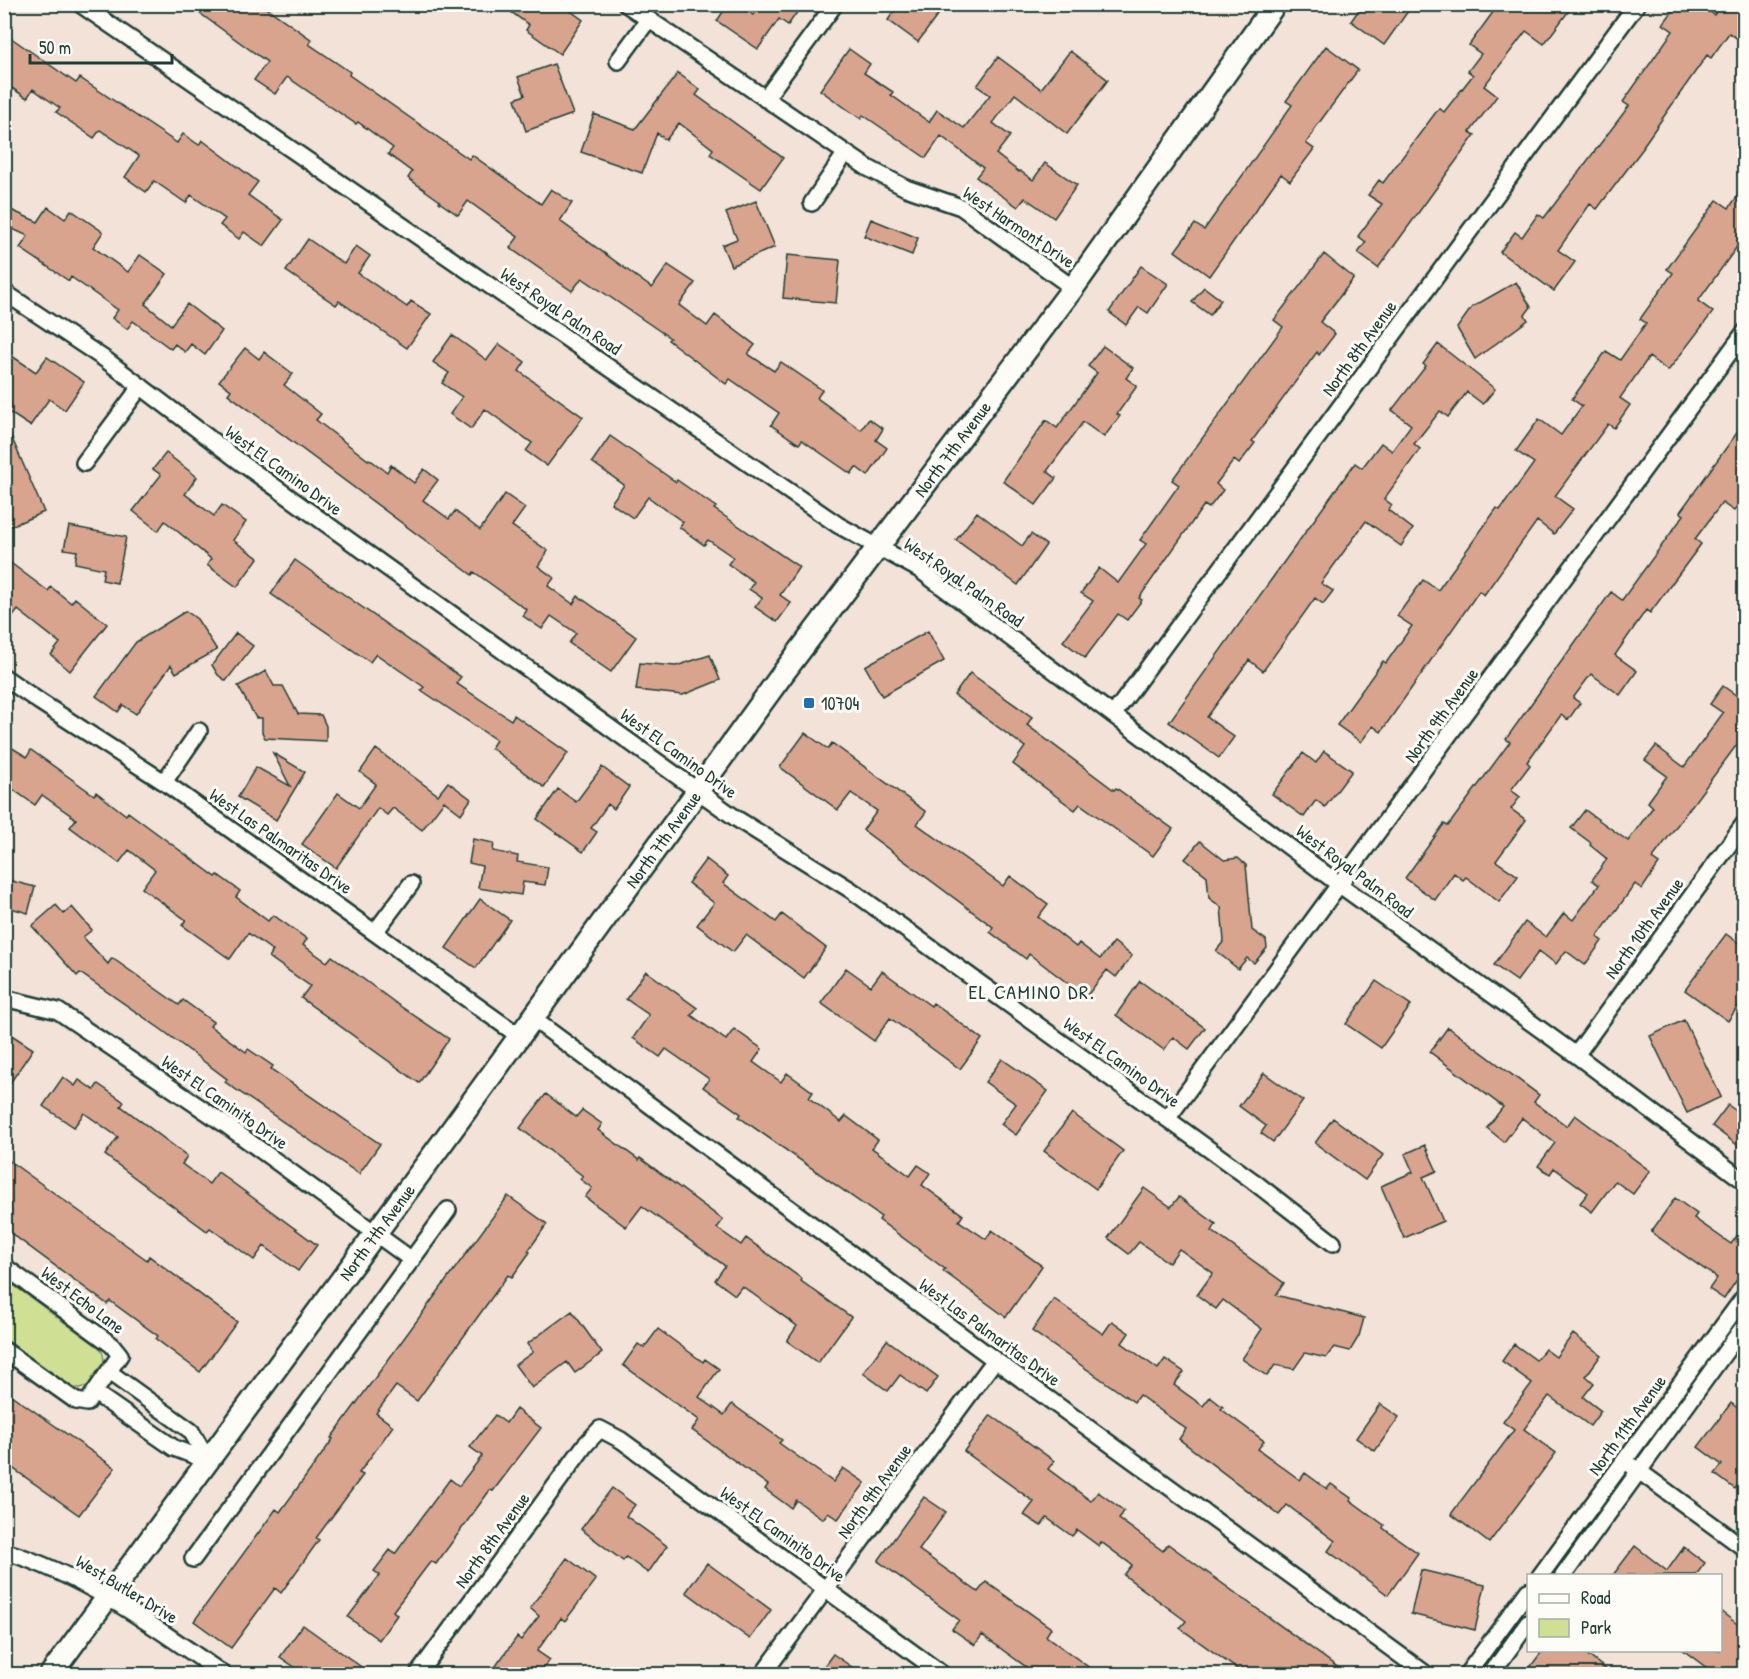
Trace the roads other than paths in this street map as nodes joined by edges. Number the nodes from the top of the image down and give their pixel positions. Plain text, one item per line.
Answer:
1 (80, 4) edge
2 (626, 4) edge
3 (836, 4) edge
4 (1275, 4) edge
5 (1636, 4) edge
6 (648, 20) junction
7 (618, 61) dead end
8 (765, 99) junction
9 (846, 154) junction
10 (812, 203) dead end
11 (1073, 288) junction
12 (4, 292) edge
13 (1744, 333) edge
14 (141, 386) junction
15 (84, 463) dead end
16 (879, 547) junction
17 (4, 677) edge
18 (1113, 715) junction
19 (199, 731) dead end
20 (164, 782) junction
21 (699, 790) junction
22 (1744, 824) edge
23 (411, 884) dead end
24 (1340, 885) junction
25 (375, 932) junction
26 (4, 998) edge
27 (532, 1018) junction
28 (519, 1036) junction
29 (1575, 1055) junction
30 (1167, 1119) junction
31 (1744, 1181) edge
32 (448, 1210) dead end
33 (375, 1234) junction
34 (1333, 1242) dead end
35 (412, 1260) junction
36 (4, 1266) edge
37 (1744, 1297) edge
38 (1744, 1326) edge
39 (4, 1350) edge
40 (995, 1360) junction
41 (109, 1372) junction
42 (95, 1393) junction
43 (600, 1429) joint
44 (208, 1461) junction
45 (1625, 1461) junction
46 (1639, 1471) junction
47 (1744, 1548) edge
48 (4, 1551) edge
49 (194, 1558) dead end
50 (1541, 1574) edge
51 (1564, 1574) edge
52 (826, 1590) junction
53 (1527, 1592) edge
54 (108, 1597) junction
55 (1527, 1624) edge
56 (51, 1674) edge
57 (223, 1674) edge
58 (418, 1674) edge
59 (763, 1674) edge
60 (942, 1674) edge
61 (1426, 1674) edge
62 (1467, 1674) edge
63 (1491, 1674) edge

1 - 16 street, West Royal Palm Road
2 - 6 street, West Harmont Drive
3 - 8 street
4 - 11 main road, North 7th Avenue
5 - 18 street, North 8th Avenue
6 - 7 street
6 - 8 street, West Harmont Drive
8 - 9 street, West Harmont Drive
9 - 10 street
9 - 11 street, West Harmont Drive
11 - 16 main road, North 7th Avenue
12 - 14 street, West El Camino Drive
13 - 24 street, North 9th Avenue
14 - 15 street
14 - 21 street, West El Camino Drive
16 - 18 street, West Royal Palm Road
16 - 21 main road, North 7th Avenue
17 - 20 street, West Las Palmaritas Drive
18 - 24 street, West Royal Palm Road
19 - 20 street
20 - 25 street, West Las Palmaritas Drive
21 - 27 main road, North 7th Avenue
21 - 30 street, West El Camino Drive
22 - 29 street, North 10th Avenue
23 - 25 street
24 - 29 street, West Royal Palm Road
24 - 30 street, North 9th Avenue
25 - 28 street, West Las Palmaritas Drive
26 - 33 street, West El Caminito Drive
27 - 28 main road, North 7th Avenue
27 - 40 street, West Las Palmaritas Drive
28 - 33 main road, North 7th Avenue
29 - 31 street, West Royal Palm Road
30 - 34 street, West El Camino Drive
32 - 35 street
33 - 35 street, West El Caminito Drive
33 - 44 main road, North 7th Avenue
35 - 49 street
36 - 41 street, West Echo Lane
37 - 45 street, North 11th Avenue
38 - 46 street, North 11th Avenue
39 - 42 street
40 - 52 street, North 9th Avenue
40 - 61 street, West Las Palmaritas Drive
41 - 42 street, West Echo Lane
41 - 44 street
42 - 44 street
43 - 52 street, West El Caminito Drive
43 - 58 street, North 8th Avenue
44 - 54 main road, North 7th Avenue
45 - 46 street
45 - 50 street, North 11th Avenue
46 - 47 street
46 - 51 street, North 11th Avenue
48 - 54 street, West Butler Drive
52 - 59 street, North 9th Avenue
52 - 60 street, West El Caminito Drive
53 - 62 street
54 - 56 main road, North 7th Avenue
54 - 57 street, West Butler Drive
55 - 63 street

